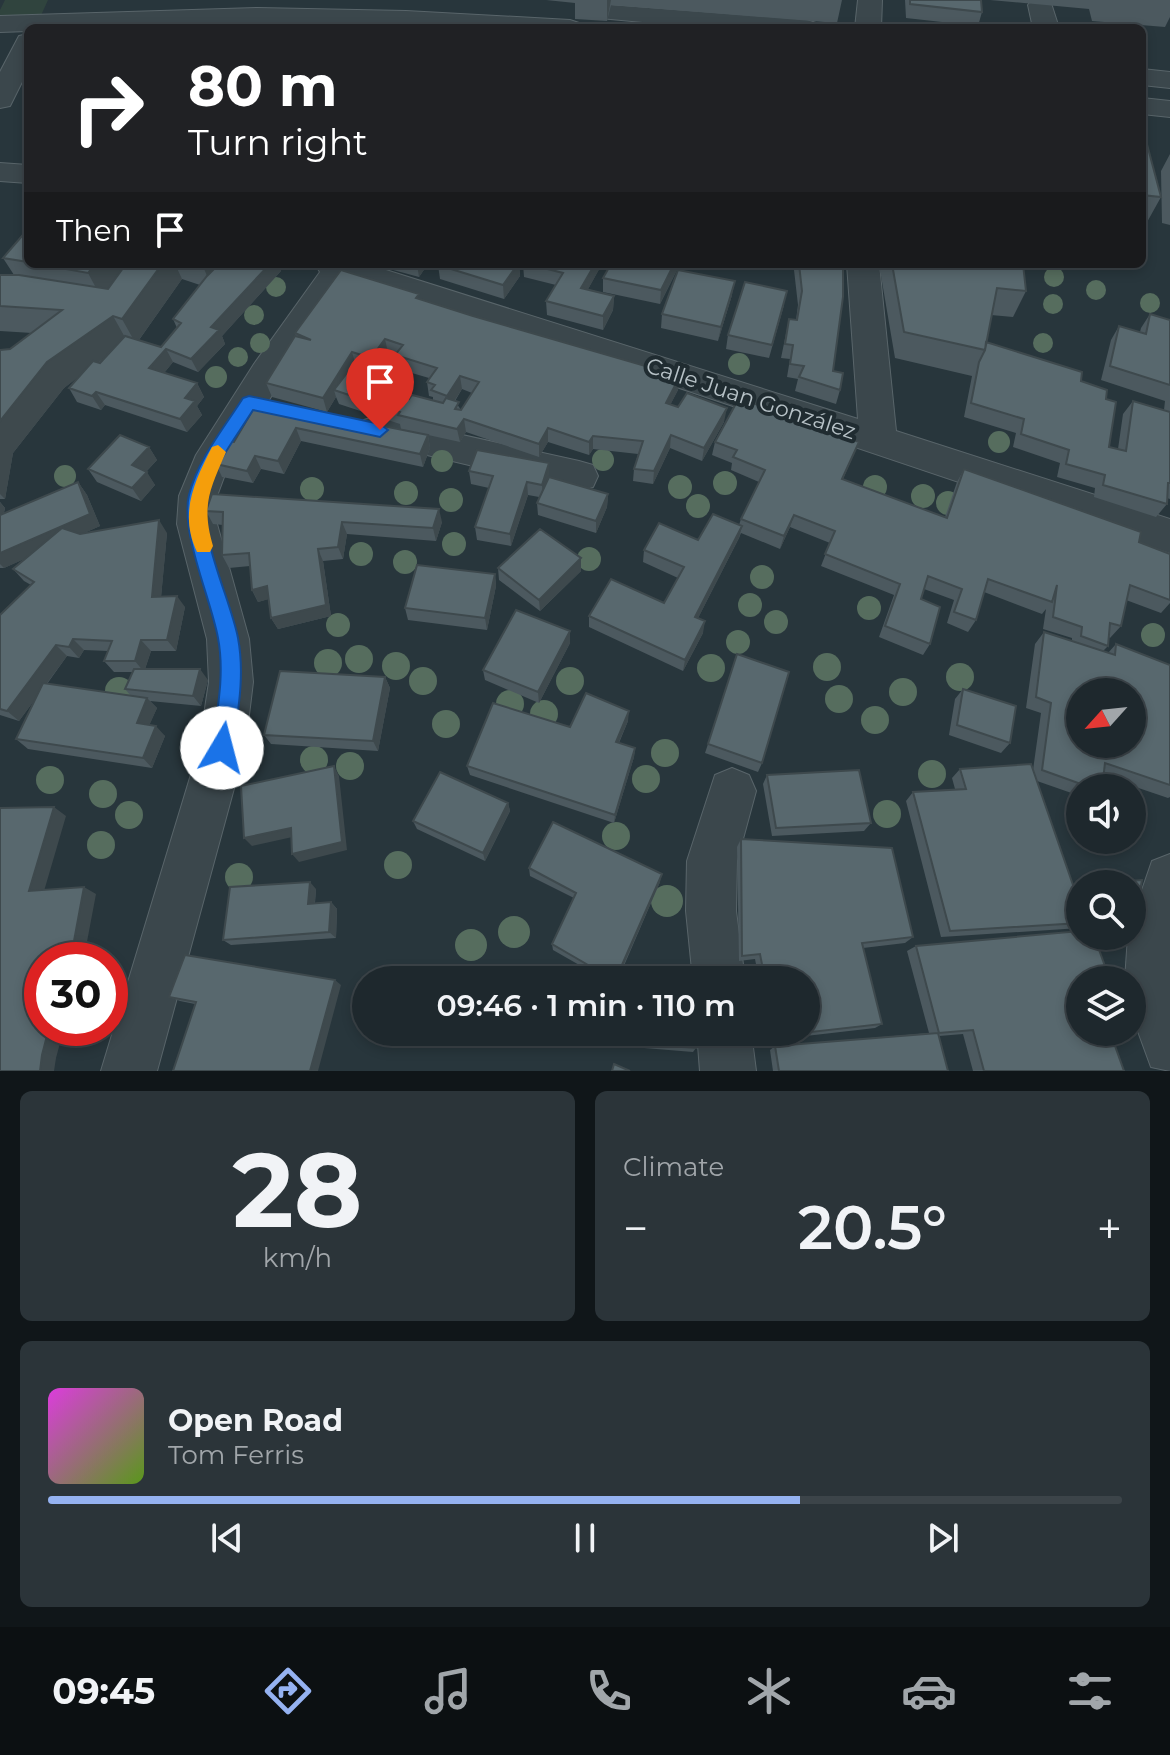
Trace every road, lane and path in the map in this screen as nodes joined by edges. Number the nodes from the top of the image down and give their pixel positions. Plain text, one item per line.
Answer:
1 (5, 0) edge
2 (870, 0) edge
3 (0, 10) edge
4 (609, 13) dead end
5 (574, 19) edge
6 (0, 24) edge
7 (136, 24) edge
8 (504, 24) edge
9 (532, 24) edge
10 (754, 24) edge
11 (868, 24) edge
12 (24, 32) edge
13 (24, 45) edge
14 (1146, 77) edge
15 (1170, 80) edge
16 (0, 100) edge
17 (1146, 106) edge
18 (1170, 109) edge
19 (0, 172) edge
20 (24, 174) edge
21 (336, 268) edge
22 (347, 268) edge
23 (863, 268) edge
24 (340, 422) edge
25 (878, 440) junction
26 (579, 476) dead end
27 (1170, 536) edge
28 (732, 791) dead end
29 (1170, 879) edge
30 (717, 966) edge
31 (725, 1046) edge
32 (1170, 1048) edge
33 (129, 1071) edge
34 (728, 1071) edge

1 - 3 street
2 - 11 street
4 - 10 street
5 - 9 street
6 - 12 street
7 - 8 street
13 - 16 street
14 - 15 street
17 - 18 street
19 - 20 street
21 - 33 street
22 - 25 street, Calle Juan González
23 - 25 street
24 - 26 street
25 - 27 street, Calle Juan González
28 - 30 street
29 - 32 street
31 - 34 street

